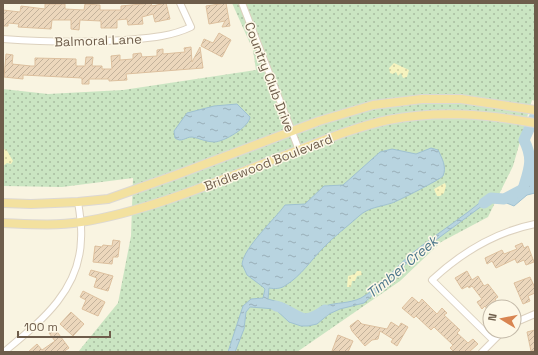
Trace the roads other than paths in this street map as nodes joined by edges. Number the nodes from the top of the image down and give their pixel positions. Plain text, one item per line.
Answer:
1 (180, 3) edge
2 (242, 3) edge
3 (3, 39) edge
4 (535, 110) edge
5 (535, 123) edge
6 (291, 131) junction
7 (299, 150) junction
8 (78, 202) junction
9 (3, 203) edge
10 (3, 222) edge
11 (80, 222) junction
12 (535, 224) edge
13 (535, 314) edge
14 (522, 320) edge
15 (493, 340) joint
16 (4, 352) edge
17 (482, 352) edge

1 - 3 street, Balmoral Lane
2 - 6 street, Country Club Drive
4 - 6 main road, Bridlewood Boulevard
5 - 7 main road, Bridlewood Boulevard
6 - 7 street, Country Club Drive
6 - 8 main road, Bridlewood Boulevard
7 - 11 main road, Bridlewood Boulevard
8 - 9 main road, Bridlewood Boulevard
8 - 11 street
10 - 11 main road, Bridlewood Boulevard
11 - 16 street
12 - 15 street
13 - 14 street
15 - 17 street

